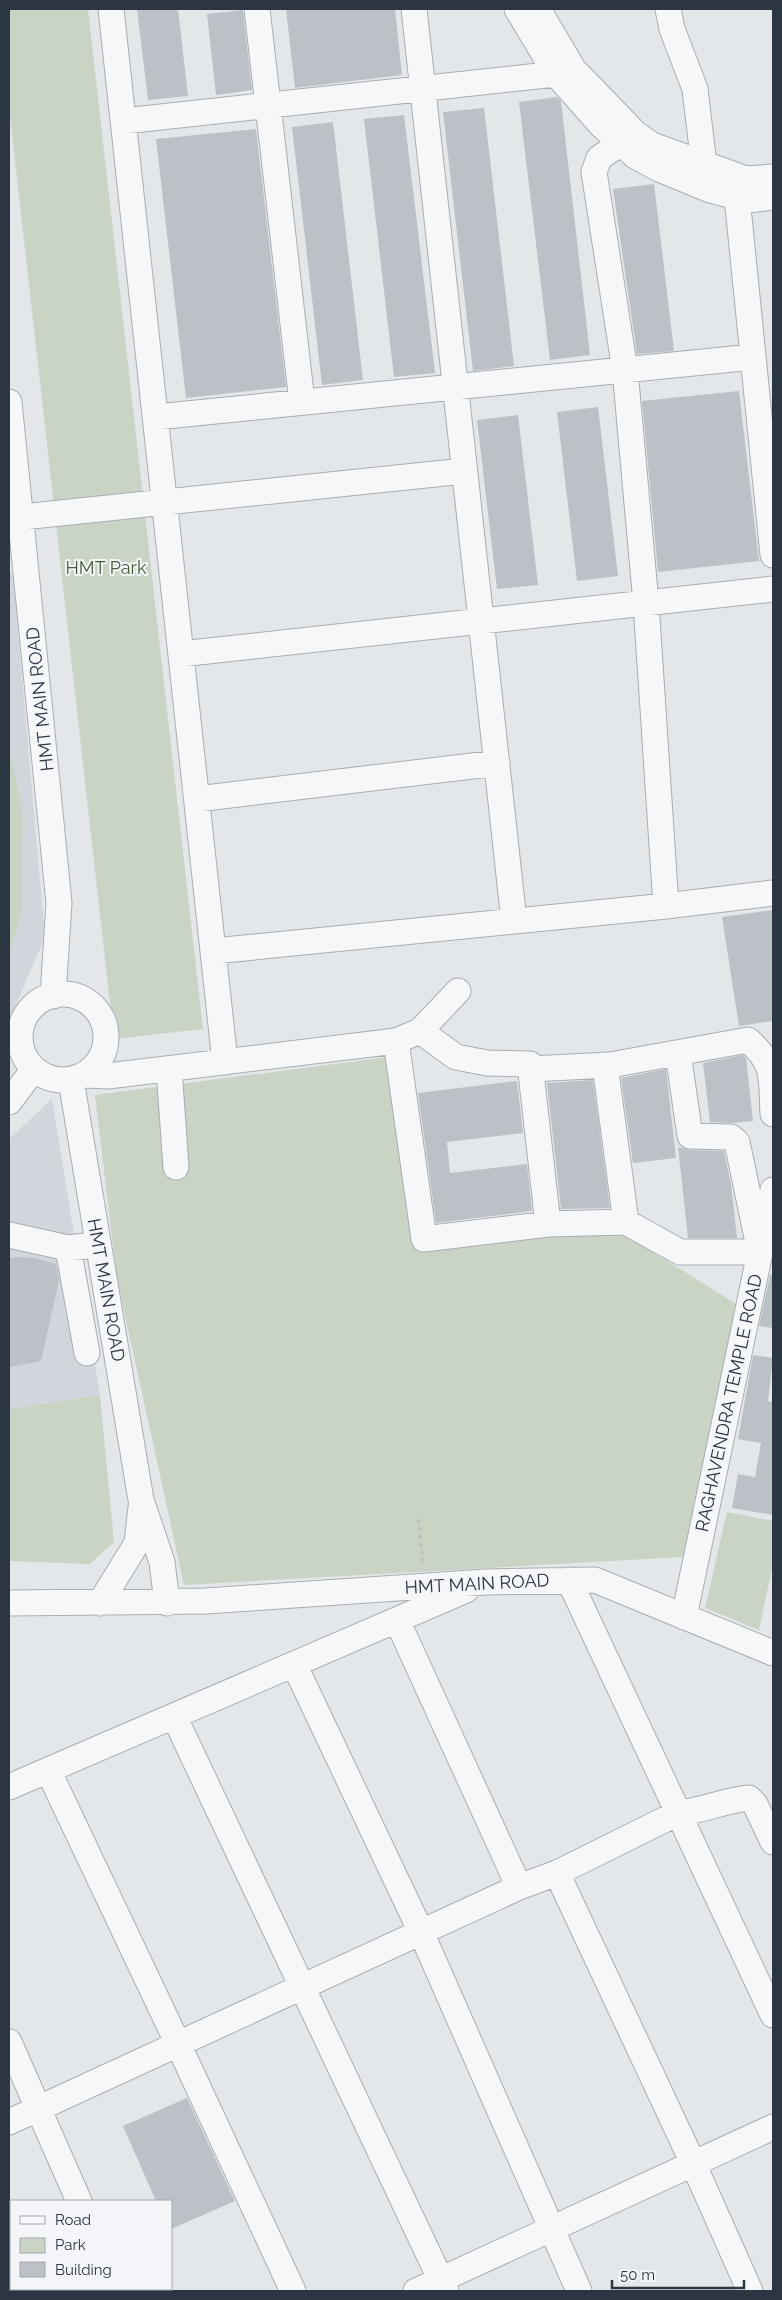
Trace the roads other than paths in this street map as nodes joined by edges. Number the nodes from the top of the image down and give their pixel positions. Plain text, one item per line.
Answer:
1 (111, 9) edge
2 (257, 9) edge
3 (414, 9) edge
4 (535, 9) edge
5 (668, 9) edge
6 (563, 69) junction
7 (422, 90) junction
8 (268, 106) junction
9 (124, 122) junction
10 (621, 143) junction
11 (704, 164) junction
12 (773, 177) edge
13 (737, 197) junction
14 (773, 197) edge
15 (753, 357) junction
16 (625, 370) junction
17 (455, 386) junction
18 (9, 402) edge
19 (302, 402) junction
20 (156, 416) junction
21 (464, 471) junction
22 (165, 503) junction
23 (22, 517) junction
24 (773, 556) edge
25 (773, 589) edge
26 (646, 603) junction
27 (481, 621) junction
28 (181, 654) junction
29 (497, 763) junction
30 (197, 799) junction
31 (773, 893) edge
32 (666, 906) junction
33 (514, 921) junction
34 (214, 952) junction
35 (458, 991) dead end
36 (53, 996) junction
37 (420, 1031) junction
38 (396, 1040) junction
39 (678, 1053) junction
40 (225, 1062) junction
41 (605, 1065) junction
42 (530, 1068) junction
43 (169, 1069) junction
44 (34, 1070) junction
45 (78, 1077) junction
46 (9, 1102) edge
47 (773, 1114) edge
48 (176, 1166) dead end
49 (773, 1190) edge
50 (626, 1222) junction
51 (548, 1224) junction
52 (9, 1235) edge
53 (98, 1245) junction
54 (68, 1248) junction
55 (760, 1252) junction
56 (87, 1353) dead end
57 (141, 1500) junction
58 (569, 1580) junction
59 (486, 1582) junction
60 (100, 1603) junction
61 (167, 1603) junction
62 (9, 1604) edge
63 (684, 1617) junction
64 (398, 1620) junction
65 (772, 1646) edge
66 (294, 1664) junction
67 (174, 1716) junction
68 (48, 1770) junction
69 (9, 1787) edge
70 (678, 1813) junction
71 (773, 1842) edge
72 (557, 1873) junction
73 (519, 1887) junction
74 (421, 1932) junction
75 (304, 1986) junction
76 (773, 2015) edge
77 (9, 2042) edge
78 (178, 2044) junction
79 (39, 2108) junction
80 (9, 2122) edge
81 (773, 2127) edge
82 (693, 2163) junction
83 (79, 2200) edge
84 (552, 2229) junction
85 (444, 2285) edge
86 (293, 2291) edge
87 (416, 2291) edge
88 (579, 2291) edge
89 (750, 2291) edge

1 - 9 street
2 - 8 street
3 - 7 street
4 - 6 street
5 - 11 street
6 - 7 street
6 - 10 street
6 - 11 street
7 - 8 street
7 - 17 street
8 - 9 street
8 - 19 street
9 - 20 street
10 - 13 street
10 - 16 street
11 - 12 street
13 - 14 street
13 - 15 street
15 - 16 street
15 - 24 street
16 - 17 street
16 - 26 street
17 - 19 street
17 - 21 street
18 - 23 street, HMT MAIN ROAD
19 - 20 street
20 - 22 street
21 - 22 street
21 - 27 street
22 - 23 street
22 - 28 street
23 - 36 street, HMT MAIN ROAD
25 - 26 street
26 - 27 street
26 - 32 street
27 - 28 street
27 - 29 street
28 - 30 street
29 - 30 street
29 - 33 street
30 - 34 street
31 - 32 street
32 - 33 street
33 - 34 street
34 - 40 street
35 - 37 street
36 - 44 street
36 - 45 street
37 - 38 street
37 - 42 street
38 - 40 street
38 - 51 street
39 - 41 street
39 - 47 street
39 - 55 street
40 - 43 street
41 - 42 street
41 - 50 street
42 - 51 street
43 - 45 street
43 - 48 street
44 - 45 street
44 - 46 street
45 - 53 street, HMT MAIN ROAD
49 - 55 street, RAGHAVENDRA TEMPLE ROAD
50 - 51 street
50 - 55 street
52 - 54 street
53 - 54 street
53 - 57 street, HMT MAIN ROAD
54 - 56 street
55 - 63 street, RAGHAVENDRA TEMPLE ROAD
57 - 60 street, HMT MAIN ROAD
57 - 61 street, HMT MAIN ROAD
58 - 59 street, HMT MAIN ROAD
58 - 63 street, HMT MAIN ROAD
58 - 70 street
59 - 61 street, HMT MAIN ROAD
59 - 64 street
60 - 61 street, HMT MAIN ROAD
60 - 62 street, HMT MAIN ROAD
63 - 65 street, HMT MAIN ROAD
64 - 66 street
64 - 73 street
66 - 67 street
66 - 74 street
67 - 68 street
67 - 75 street
68 - 69 street
68 - 78 street
70 - 71 street
70 - 72 street
70 - 76 street
72 - 73 street
72 - 82 street
73 - 74 street
74 - 75 street
74 - 84 street
75 - 78 street
75 - 85 street
77 - 79 street
78 - 79 street
78 - 86 street
79 - 80 street
79 - 83 street
81 - 82 street
82 - 84 street
82 - 89 street
84 - 85 street
84 - 88 street
85 - 87 street

